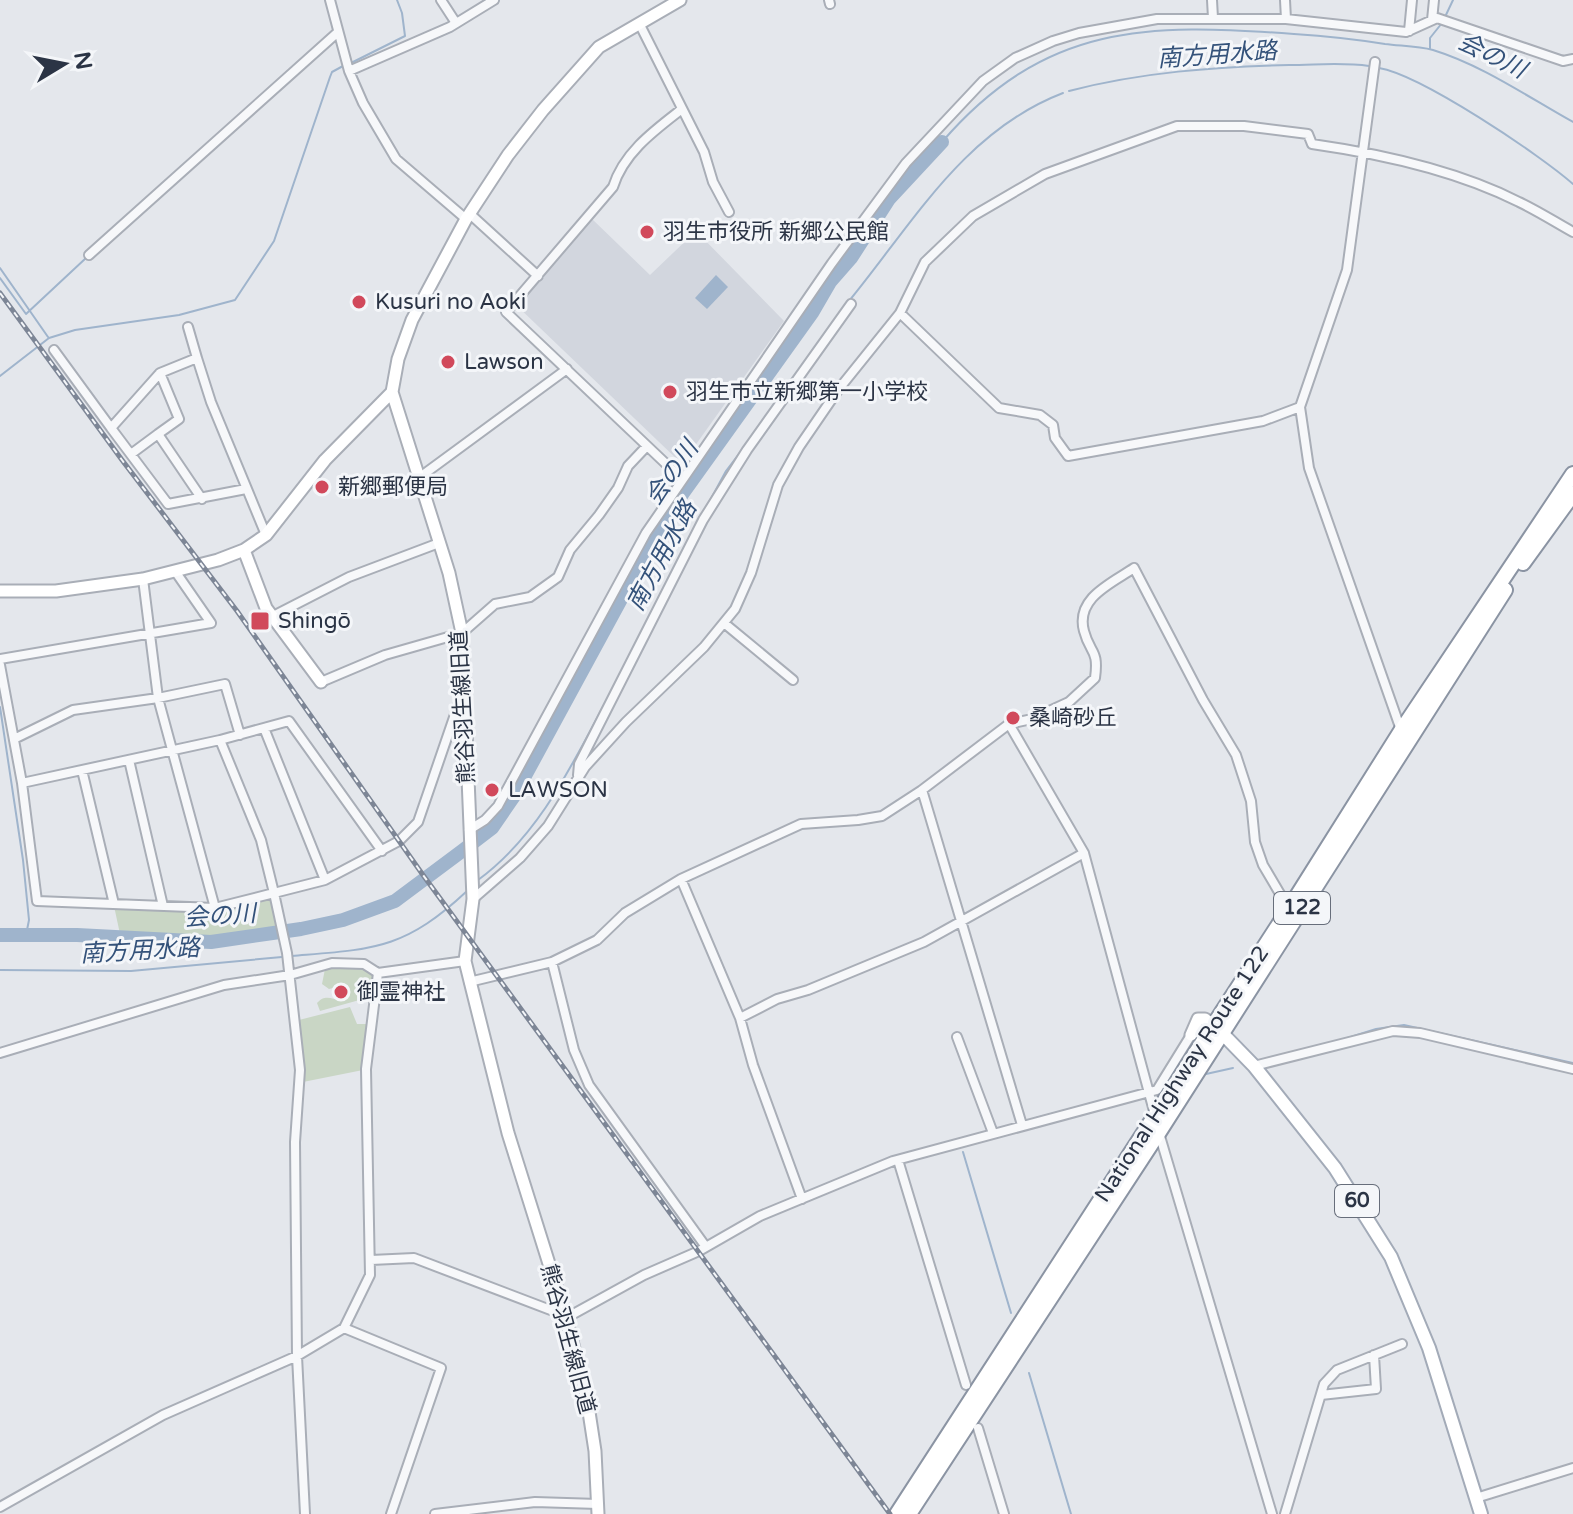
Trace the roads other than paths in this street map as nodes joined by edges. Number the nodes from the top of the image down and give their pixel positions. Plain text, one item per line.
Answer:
1 (330, 0) edge
2 (441, 0) edge
3 (494, 0) edge
4 (680, 0) edge
5 (1212, 0) edge
6 (1285, 0) edge
7 (1412, 0) edge
8 (1434, 0) edge
9 (1213, 18) junction
10 (1286, 19) junction
11 (1432, 20) junction
12 (456, 23) junction
13 (639, 23) junction
14 (1409, 31) junction
15 (338, 32) junction
16 (1573, 59) edge
17 (1375, 62) dead end
18 (349, 71) junction
19 (682, 109) junction
20 (1364, 152) junction
21 (729, 212) dead end
22 (468, 216) junction
23 (1573, 232) edge
24 (89, 255) dead end
25 (538, 276) junction
26 (851, 304) dead end
27 (900, 313) junction
28 (188, 327) dead end
29 (54, 350) dead end
30 (197, 358) junction
31 (567, 369) junction
32 (160, 373) junction
33 (392, 392) junction
34 (1300, 407) junction
35 (111, 428) junction
36 (158, 434) junction
37 (646, 447) junction
38 (131, 454) junction
39 (1573, 474) edge
40 (420, 477) junction
41 (682, 479) junction
42 (246, 489) junction
43 (1573, 494) edge
44 (202, 499) junction
45 (266, 535) junction
46 (439, 543) junction
47 (244, 550) junction
48 (175, 571) junction
49 (143, 579) junction
50 (0, 591) edge
51 (273, 616) junction
52 (724, 623) junction
53 (150, 632) junction
54 (462, 633) junction
55 (0, 662) edge
56 (793, 680) dead end
57 (321, 682) joint
58 (464, 689) junction
59 (158, 698) junction
60 (1009, 724) junction
61 (264, 728) junction
62 (1401, 731) junction
63 (240, 735) junction
64 (14, 739) junction
65 (220, 740) junction
66 (171, 751) junction
67 (129, 760) junction
68 (82, 770) junction
69 (578, 778) junction
70 (22, 783) junction
71 (922, 790) junction
72 (469, 831) junction
73 (382, 851) junction
74 (1084, 853) junction
75 (681, 879) junction
76 (325, 880) junction
77 (274, 893) junction
78 (473, 899) junction
79 (114, 904) junction
80 (163, 906) junction
81 (215, 908) junction
82 (1289, 909) junction
83 (963, 921) junction
84 (465, 961) junction
85 (552, 962) junction
86 (378, 973) junction
87 (290, 975) junction
88 (469, 982) junction
89 (740, 1018) junction
90 (1218, 1029) junction
91 (1191, 1035) joint
92 (957, 1037) dead end
93 (0, 1053) edge
94 (1254, 1066) junction
95 (1573, 1069) edge
96 (1147, 1092) junction
97 (1155, 1115) junction
98 (1022, 1125) junction
99 (1159, 1132) junction
100 (993, 1133) junction
101 (898, 1160) junction
102 (802, 1199) junction
103 (706, 1247) junction
104 (371, 1260) junction
105 (566, 1318) junction
106 (344, 1328) junction
107 (1402, 1344) dead end
108 (1374, 1355) junction
109 (297, 1356) junction
110 (966, 1385) dead end
111 (1321, 1395) junction
112 (978, 1428) dead end
113 (1573, 1468) edge
114 (1476, 1498) junction
115 (0, 1507) edge
116 (598, 1509) edge
117 (902, 1512) edge
118 (305, 1514) edge
119 (391, 1514) edge
120 (435, 1514) edge
121 (1004, 1514) edge
122 (1272, 1514) edge
123 (1285, 1514) edge
124 (1481, 1514) edge

1 - 15 street
2 - 12 street
3 - 12 street
4 - 13 street
5 - 9 street
6 - 10 street
7 - 14 street
8 - 11 street
9 - 10 street
9 - 41 street
10 - 14 street
11 - 14 street
11 - 16 street
12 - 18 street
13 - 19 street
13 - 22 street
15 - 18 street
15 - 24 street
17 - 20 street
18 - 22 street
19 - 21 street
19 - 25 street
20 - 23 street
20 - 27 street
20 - 34 street
22 - 25 street
22 - 33 street
25 - 31 street
26 - 69 street
27 - 34 street
27 - 52 street
28 - 30 street
29 - 35 street
30 - 32 street
30 - 42 street
31 - 37 street
31 - 40 street
32 - 35 street
32 - 36 street
33 - 40 street, 熊谷羽生線旧道
33 - 45 street
34 - 62 street
35 - 38 street
36 - 38 street
36 - 44 street
37 - 41 street
37 - 54 street
38 - 44 street
39 - 62 highway, National Highway Route 122 / 122
40 - 46 street, 熊谷羽生線旧道
41 - 72 street
42 - 44 street
42 - 45 street
43 - 90 highway, National Highway Route 122 / 122
45 - 47 street
46 - 51 street
46 - 54 street, 熊谷羽生線旧道
47 - 48 street
47 - 51 street
48 - 49 street
48 - 53 street
49 - 50 street
49 - 53 street
51 - 57 street
52 - 56 street
52 - 69 street
53 - 55 street
53 - 59 street
54 - 57 street
54 - 58 street, 熊谷羽生線旧道
55 - 64 street
58 - 72 street, 熊谷羽生線旧道
58 - 73 street
59 - 63 street
59 - 64 street
59 - 66 street
60 - 71 street
60 - 74 street
60 - 82 street
61 - 63 street
61 - 73 street
61 - 76 street
62 - 82 highway, National Highway Route 122 / 122
63 - 65 street
64 - 70 street
65 - 66 street
65 - 77 street
66 - 67 street
66 - 81 street
67 - 68 street
67 - 80 street
68 - 70 street
68 - 79 street
69 - 78 street
70 - 79 street
71 - 75 street
71 - 83 street
72 - 78 street, 熊谷羽生線旧道
73 - 76 street
74 - 83 street
74 - 96 street
75 - 85 street
75 - 89 street
76 - 77 street
77 - 81 street
77 - 87 street
78 - 84 street, 熊谷羽生線旧道
79 - 80 street
80 - 81 street
82 - 90 highway, National Highway Route 122 / 122
83 - 89 street
83 - 98 street
84 - 86 street
84 - 88 street, 熊谷羽生線旧道
85 - 88 street
85 - 103 street
86 - 87 street
86 - 104 street
87 - 93 street
87 - 109 street
88 - 105 street, 熊谷羽生線旧道
89 - 102 street
90 - 91 street
90 - 94 main road, 60
90 - 97 highway, National Highway Route 122 / 122
90 - 99 highway, National Highway Route 122 / 122
91 - 96 street
92 - 100 street
94 - 95 street
94 - 114 main road, 60
96 - 97 street
96 - 98 street
97 - 117 highway, National Highway Route 122 / 122
98 - 100 street
99 - 117 highway, National Highway Route 122 / 122
99 - 122 street
100 - 101 street
101 - 102 street
101 - 110 street
102 - 103 street
103 - 105 street
104 - 105 street
104 - 106 street
105 - 116 street, 熊谷羽生線旧道
106 - 109 street
106 - 119 street
107 - 108 street
108 - 111 street
108 - 111 street
109 - 115 street
109 - 118 street
111 - 123 street
112 - 121 street
113 - 114 street
114 - 124 main road, 60
116 - 120 street

